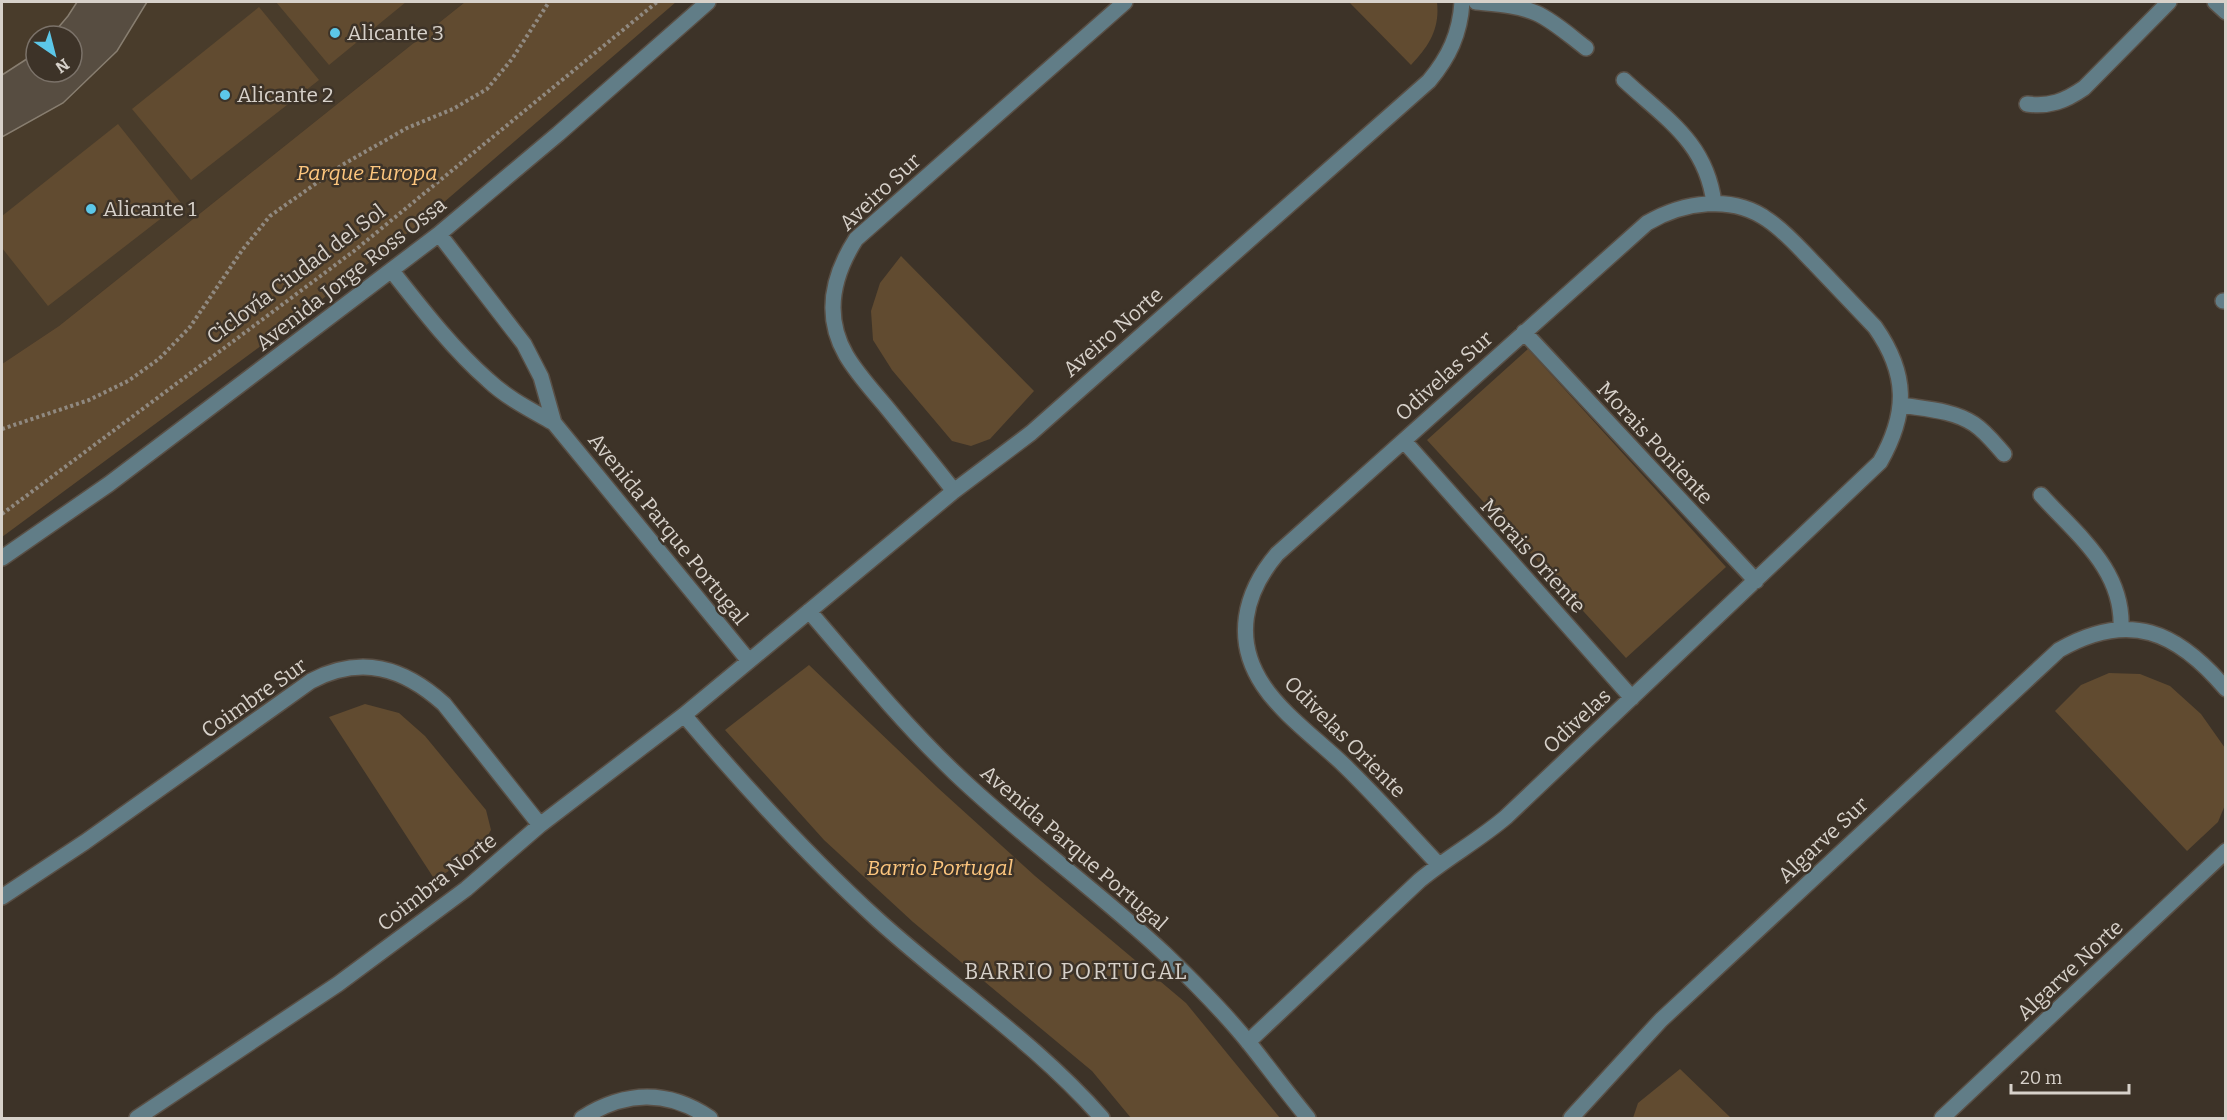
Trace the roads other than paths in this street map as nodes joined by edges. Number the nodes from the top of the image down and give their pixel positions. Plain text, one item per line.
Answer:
1 (708, 2) edge
2 (1125, 2) edge
3 (1462, 2) edge
4 (1476, 2) edge
5 (2169, 2) edge
6 (2215, 2) edge
7 (2226, 12) edge
8 (1586, 48) dead end
9 (1624, 80) dead end
10 (2027, 104) dead end
11 (1714, 203) junction
12 (439, 234) junction
13 (392, 271) junction
14 (1524, 332) junction
15 (1901, 405) junction
16 (554, 423) junction
17 (1404, 441) junction
18 (2004, 454) dead end
19 (954, 491) junction
20 (2041, 495) dead end
21 (2, 558) edge
22 (1756, 581) junction
23 (809, 611) junction
24 (1245, 627) joint
25 (2121, 629) junction
26 (749, 661) junction
27 (2226, 689) edge
28 (1632, 698) junction
29 (684, 715) junction
30 (540, 825) junction
31 (2226, 851) edge
32 (1438, 865) junction
33 (2, 897) edge
34 (1248, 1042) junction
35 (1576, 1117) edge
36 (137, 1119) edge
37 (582, 1119) edge
38 (710, 1119) edge
39 (1102, 1119) edge
40 (1308, 1119) edge
41 (1942, 1119) edge

1 - 12 street, Avenida Jorge Ross Ossa
2 - 19 street, Aveiro Sur
3 - 19 street, Aveiro Norte
4 - 8 street
5 - 10 street
6 - 7 street
9 - 11 street
11 - 14 street, Odivelas Sur
11 - 15 street, Odivelas Sur
12 - 13 street, Avenida Jorge Ross Ossa
12 - 16 street, Avenida Parque Portugal
13 - 16 street, Avenida Parque Portugal
13 - 21 street, Avenida Jorge Ross Ossa
14 - 17 street, Odivelas Sur
14 - 22 street, Morais Poniente
15 - 18 street
15 - 22 street, Odivelas
16 - 26 street, Avenida Parque Portugal
17 - 24 street, Odivelas Sur
17 - 28 street, Morais Oriente
19 - 23 street, Aveiro Norte
20 - 25 street
22 - 28 street, Odivelas
23 - 26 street, Aveiro Norte
23 - 34 street, Avenida Parque Portugal
24 - 32 street, Odivelas Oriente
25 - 27 street
25 - 35 street, Algarve Sur
26 - 29 street, Coimbra Norte
28 - 32 street, Odivelas
29 - 30 street, Coimbra Norte
29 - 39 street
30 - 33 street, Coimbre Sur
30 - 36 street, Coimbra Norte
31 - 41 street, Algarve Norte
32 - 34 street, Odivelas
34 - 40 street, Avenida Parque Portugal
37 - 38 street

